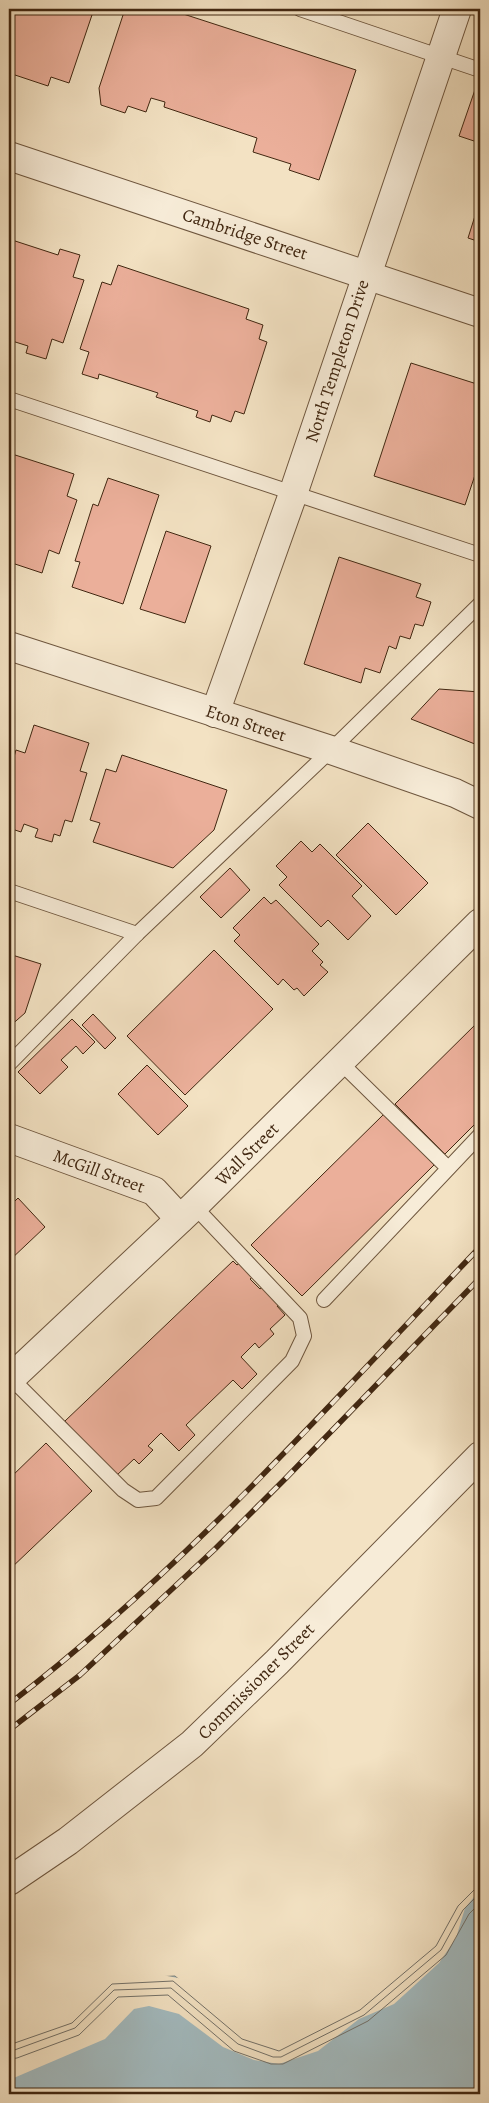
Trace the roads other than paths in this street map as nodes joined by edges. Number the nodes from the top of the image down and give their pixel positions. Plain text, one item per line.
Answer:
1 (300, 9) edge
2 (457, 9) edge
3 (440, 56) junction
4 (480, 70) edge
5 (9, 156) edge
6 (366, 275) junction
7 (480, 313) edge
8 (9, 399) edge
9 (293, 494) junction
10 (480, 556) edge
11 (480, 604) edge
12 (9, 646) edge
13 (215, 713) junction
14 (331, 750) junction
15 (480, 805) edge
16 (9, 891) edge
17 (480, 923) edge
18 (137, 934) junction
19 (340, 1062) junction
20 (9, 1064) edge
21 (480, 1135) edge
22 (9, 1138) edge
23 (448, 1168) junction
24 (187, 1212) junction
25 (324, 1300) dead end
26 (10, 1379) edge
27 (480, 1456) edge
28 (9, 1881) edge

1 - 3 lane
2 - 3 street, North Templeton Drive
3 - 4 lane
3 - 6 street, North Templeton Drive
5 - 6 street, Cambridge Street
6 - 7 street, Cambridge Street
6 - 9 street, North Templeton Drive
8 - 9 lane
9 - 10 lane
9 - 13 street, North Templeton Drive
11 - 14 lane
12 - 13 street, Eton Street
13 - 14 street, Eton Street
14 - 15 street, Eton Street
14 - 18 lane
16 - 18 lane
17 - 19 street, Wall Street
18 - 20 lane
19 - 23 lane
19 - 24 street, Wall Street
21 - 23 lane
22 - 24 street, McGill Street
23 - 25 lane
24 - 26 street, Wall Street
24 - 26 lane
27 - 28 street, Commissioner Street

